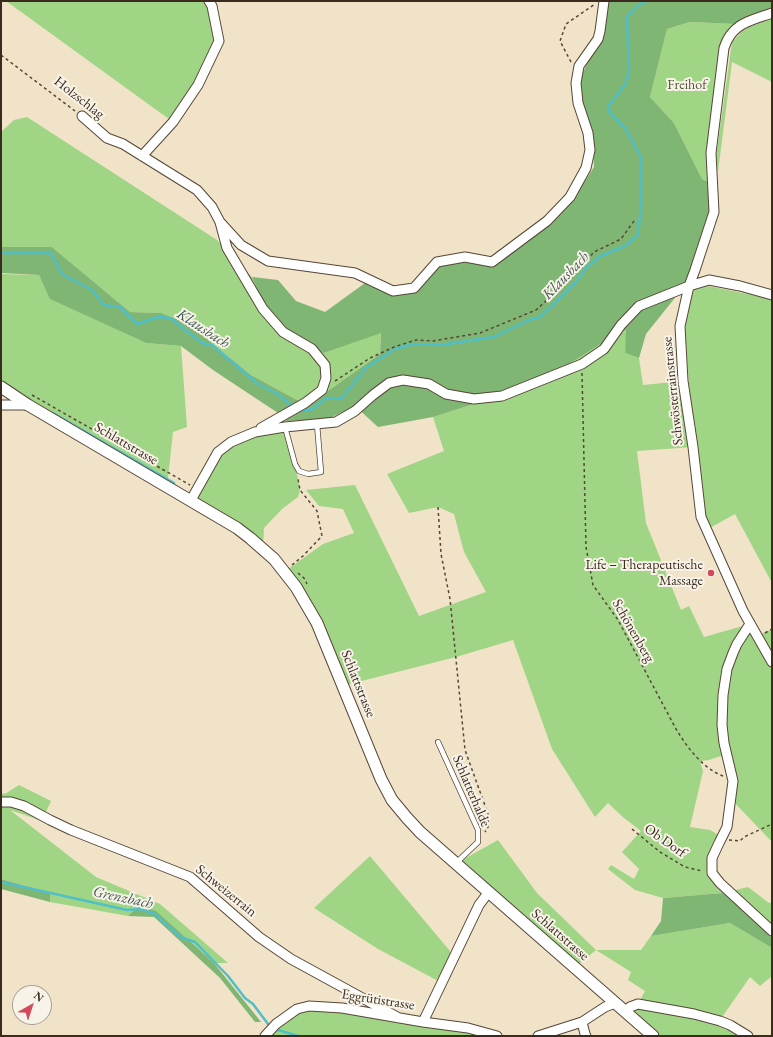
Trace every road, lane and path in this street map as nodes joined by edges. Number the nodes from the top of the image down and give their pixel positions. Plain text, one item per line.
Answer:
1 (209, 1) edge
2 (600, 1) edge
3 (604, 1) edge
4 (772, 13) edge
5 (1, 55) edge
6 (570, 62) dead end
7 (82, 116) joint
8 (142, 156) junction
9 (634, 221) dead end
10 (220, 222) junction
11 (689, 286) junction
12 (772, 295) edge
13 (582, 364) junction
14 (1, 387) edge
15 (322, 390) junction
16 (28, 404) junction
17 (1, 405) edge
18 (316, 424) junction
19 (286, 427) junction
20 (255, 432) junction
21 (295, 464) junction
22 (191, 500) junction
23 (438, 507) dead end
24 (284, 572) junction
25 (750, 624) junction
26 (772, 662) edge
27 (438, 742) dead end
28 (734, 781) junction
29 (1, 802) edge
30 (772, 824) edge
31 (632, 828) dead end
32 (722, 837) junction
33 (478, 842) junction
34 (455, 864) junction
35 (712, 873) junction
36 (488, 893) junction
37 (772, 931) edge
38 (615, 1003) junction
39 (625, 1012) junction
40 (399, 1018) junction
41 (423, 1022) junction
42 (582, 1022) junction
43 (265, 1036) edge
44 (497, 1036) edge
45 (538, 1036) edge
46 (586, 1036) edge
47 (653, 1036) edge
48 (748, 1036) edge

1 - 8 street
2 - 6 path
3 - 10 street
4 - 11 street, Schwösterrainstrasse
5 - 7 path, Holzschlag
7 - 8 street, Holzschlag
8 - 10 street, Holzschlag
9 - 15 path
10 - 15 street
11 - 12 street
11 - 13 street
11 - 25 street, Schwösterrainstrasse
13 - 18 street
13 - 28 path, Schönenberg
14 - 16 street, Schlattstrasse
15 - 20 street
16 - 17 street
16 - 22 street, Schlattstrasse
18 - 19 street
18 - 21 lane
19 - 20 street
19 - 21 lane
20 - 22 street
21 - 24 path
22 - 24 street, Schlattstrasse
23 - 33 path
24 - 34 street, Schlattstrasse
25 - 26 street, Schwösterrainstrasse
25 - 28 street
27 - 33 lane, Schlatterhalde
28 - 32 street
29 - 40 street, Schweizerrain
30 - 32 path
31 - 35 path, Ob Dorf
32 - 35 street
33 - 34 lane, Schlatterhalde
34 - 36 street, Schlattstrasse
35 - 37 street
36 - 38 street, Schlattstrasse
36 - 41 street, Eggrütistrasse
38 - 39 street, Schlattstrasse
38 - 42 street
39 - 47 street, Schlattstrasse
39 - 48 street
40 - 41 street, Eggrütistrasse
40 - 43 street, Eggrütistrasse
41 - 44 street
42 - 45 street
42 - 46 street

